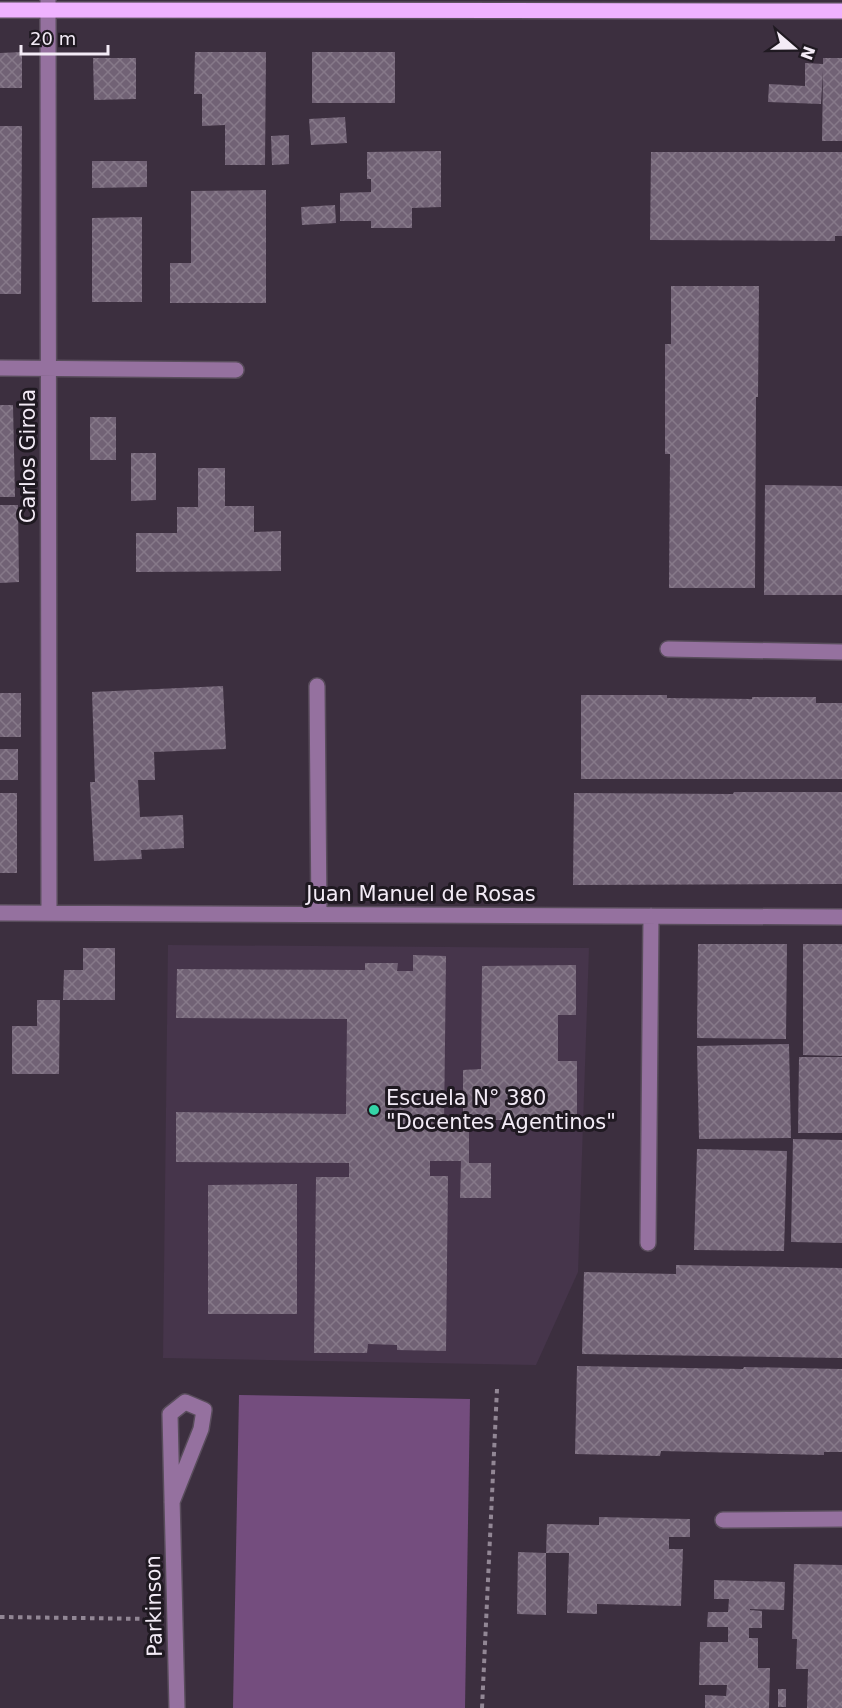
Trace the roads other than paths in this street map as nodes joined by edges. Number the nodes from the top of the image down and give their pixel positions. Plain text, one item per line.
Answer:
1 (48, 5) edge
2 (0, 10) edge
3 (842, 11) edge
4 (0, 368) edge
5 (49, 369) junction
6 (236, 370) dead end
7 (668, 650) dead end
8 (842, 652) edge
9 (317, 686) dead end
10 (0, 913) edge
11 (49, 913) junction
12 (320, 914) junction
13 (651, 916) junction
14 (842, 917) edge
15 (648, 1243) dead end
16 (172, 1502) junction
17 (842, 1519) edge
18 (723, 1520) dead end
19 (177, 1708) edge

1 - 2 main road
1 - 3 main road
1 - 5 street, Carlos Girola
4 - 5 street
5 - 6 street
5 - 11 street, Carlos Girola
7 - 8 street
9 - 12 street
10 - 11 street, Juan Manuel de Rosas
11 - 12 street, Juan Manuel de Rosas
12 - 13 street, Juan Manuel de Rosas
13 - 14 street, Juan Manuel de Rosas
13 - 15 street
16 - 16 street, Parkinson
16 - 19 street, Parkinson
17 - 18 street

